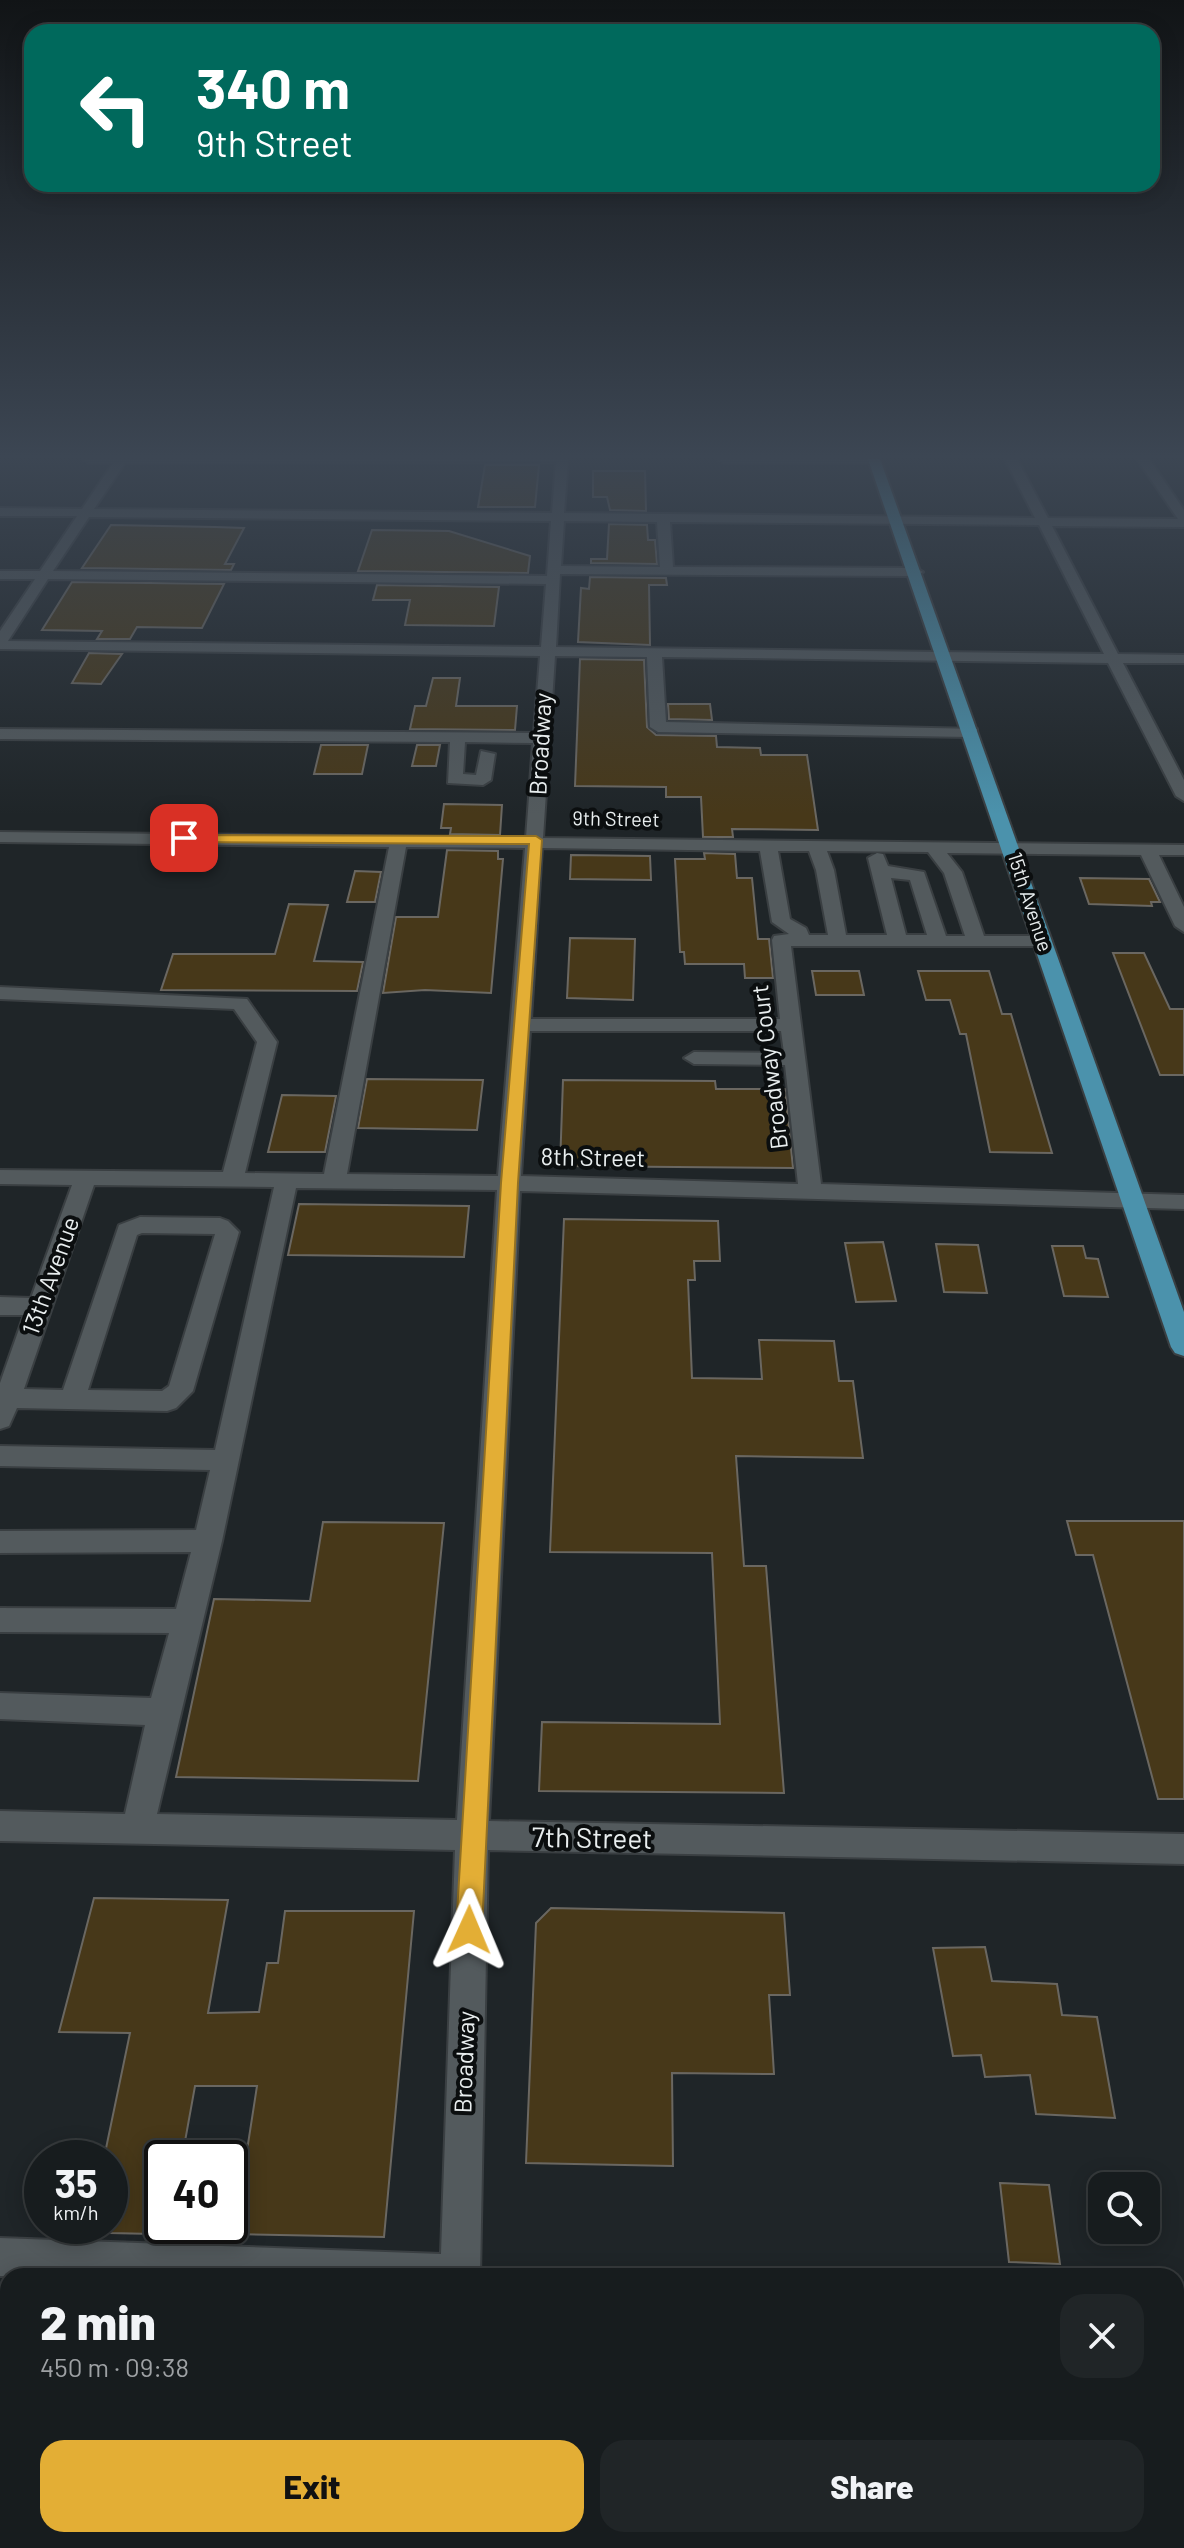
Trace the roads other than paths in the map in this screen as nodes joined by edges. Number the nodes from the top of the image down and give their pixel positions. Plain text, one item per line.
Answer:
1 (43, 578) edge
2 (551, 578) edge
3 (918, 578) edge
4 (1073, 578) edge
5 (0, 644) edge
6 (546, 651) junction
7 (654, 652) junction
8 (944, 656) junction
9 (1113, 657) junction
10 (1184, 659) edge
11 (971, 732) junction
12 (0, 734) edge
13 (458, 737) junction
14 (541, 738) junction
15 (487, 754) dead end
16 (1184, 796) edge
17 (0, 837) edge
18 (399, 839) junction
19 (536, 840) junction
20 (768, 843) junction
21 (815, 844) junction
22 (872, 845) junction
23 (932, 846) junction
24 (1012, 847) junction
25 (1147, 849) junction
26 (1184, 850) edge
27 (883, 871) junction
28 (1184, 926) edge
29 (791, 940) junction
30 (838, 940) junction
31 (898, 941) junction
32 (938, 941) junction
33 (977, 942) junction
34 (1043, 942) junction
35 (0, 993) edge
36 (521, 1025) junction
37 (791, 1025) junction
38 (694, 1058) dead end
39 (795, 1059) junction
40 (0, 1177) edge
41 (85, 1179) junction
42 (287, 1179) junction
43 (232, 1180) junction
44 (334, 1181) junction
45 (509, 1183) junction
46 (810, 1189) junction
47 (1130, 1201) junction
48 (1184, 1202) edge
49 (0, 1306) edge
50 (40, 1307) junction
51 (1184, 1347) edge
52 (72, 1400) junction
53 (4, 1408) edge
54 (0, 1456) edge
55 (226, 1460) junction
56 (208, 1541) junction
57 (0, 1542) edge
58 (0, 1620) edge
59 (188, 1621) junction
60 (0, 1706) edge
61 (163, 1712) junction
62 (0, 1826) edge
63 (137, 1830) junction
64 (472, 1836) junction
65 (1184, 1849) edge
66 (0, 2257) edge
67 (281, 2268) edge
68 (460, 2268) edge

1 - 5 street
2 - 6 street, Broadway
3 - 8 main road, 15th Avenue
4 - 9 street
5 - 6 street
6 - 7 street
6 - 14 street, Broadway
7 - 8 street
7 - 11 street
8 - 9 street
8 - 11 main road, 15th Avenue
9 - 10 street
9 - 16 street
11 - 24 main road, 15th Avenue
12 - 13 street
13 - 14 street
13 - 15 street
14 - 19 street, Broadway
17 - 18 street, 9th Street
18 - 19 street, 9th Street
18 - 44 street
19 - 20 street, 9th Street
19 - 36 street, Broadway
20 - 21 street, 9th Street
20 - 29 street
21 - 22 street, 9th Street
21 - 30 street
22 - 23 street, 9th Street
22 - 27 street
23 - 24 street, 9th Street
23 - 33 street
24 - 25 street, 9th Street
24 - 34 main road, 15th Avenue
25 - 26 street, 9th Street
25 - 28 street
27 - 31 street
27 - 32 street
29 - 30 street
29 - 37 street, Broadway Court
30 - 31 street
31 - 32 street
32 - 33 street
33 - 34 street
34 - 47 main road, 15th Avenue
35 - 43 street
36 - 37 street
36 - 45 street, Broadway
37 - 39 street, Broadway Court
38 - 39 street
39 - 46 street, Broadway Court
40 - 41 street, 8th Street
41 - 43 street, 8th Street
41 - 50 street, 13th Avenue
42 - 43 street, 8th Street
42 - 44 street, 8th Street
42 - 55 street
44 - 45 street, 8th Street
45 - 46 street, 8th Street
45 - 64 street, Broadway
46 - 47 street, 8th Street
47 - 48 street, 8th Street
47 - 51 main road, 15th Avenue
49 - 50 street
50 - 53 street, 13th Avenue
52 - 52 street
52 - 53 street
54 - 55 street
55 - 56 street
56 - 57 street
56 - 59 street
58 - 59 street
59 - 61 street
60 - 61 street
61 - 63 street
62 - 63 street, 7th Street
63 - 64 street, 7th Street
64 - 65 street, 7th Street
64 - 68 street, Broadway
66 - 67 street

